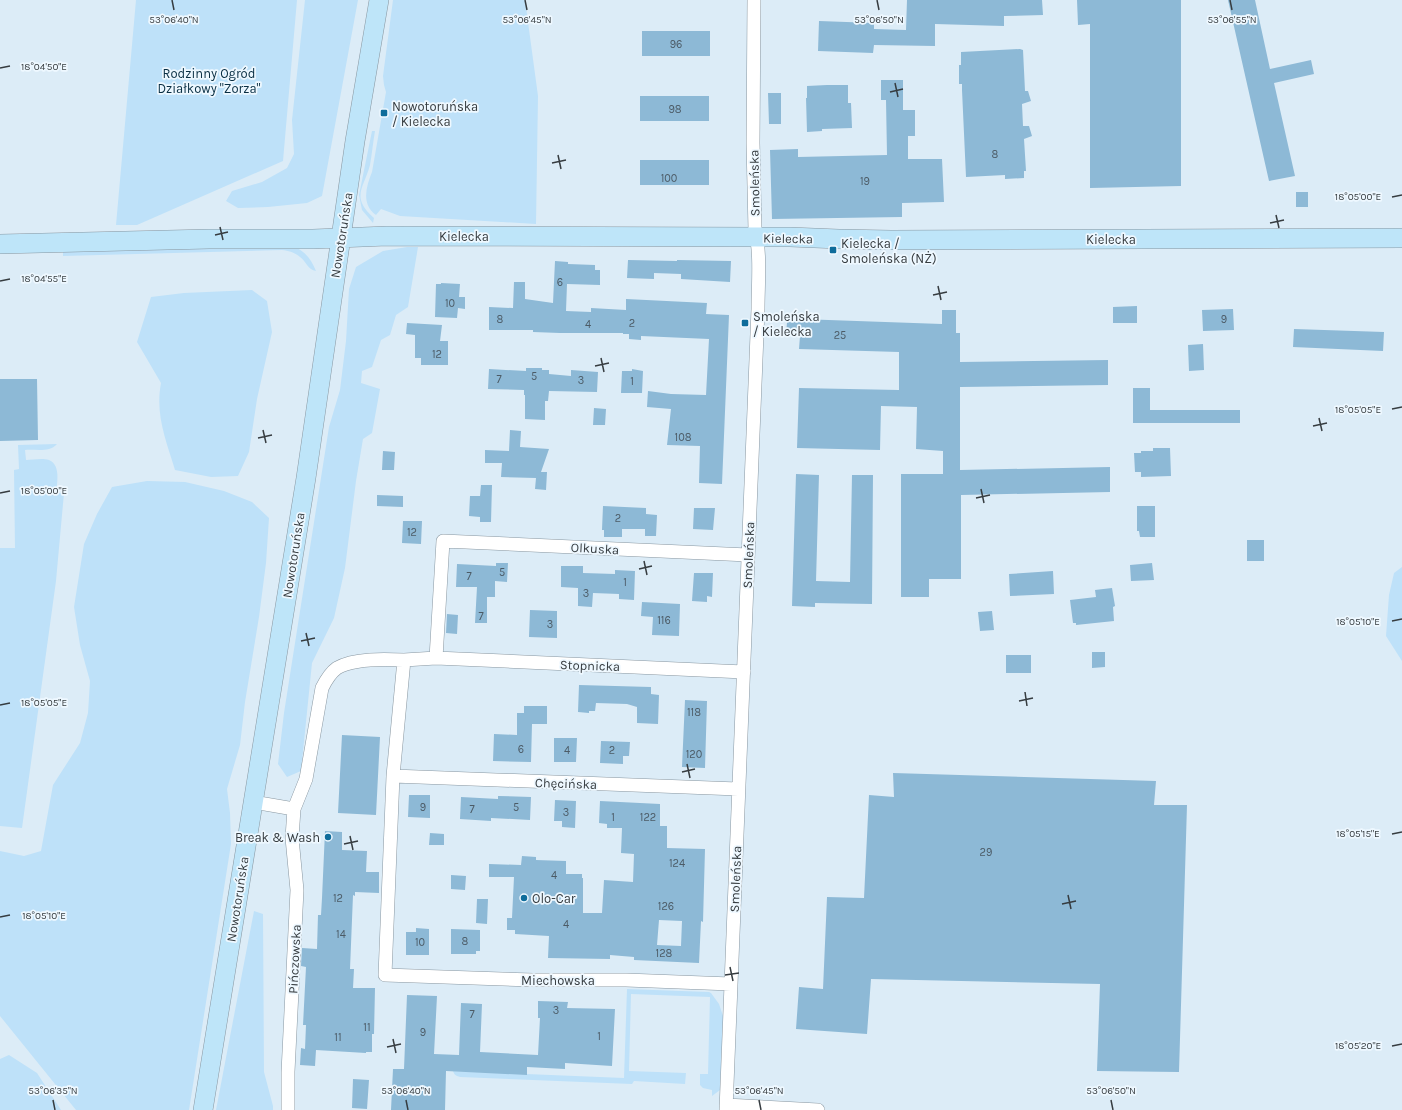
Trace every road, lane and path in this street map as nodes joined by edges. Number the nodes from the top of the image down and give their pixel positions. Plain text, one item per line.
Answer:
1 (378, 0) edge
2 (754, 0) edge
3 (341, 237) junction
4 (757, 237) junction
5 (1402, 238) edge
6 (0, 244) edge
7 (748, 555) junction
8 (436, 658) junction
9 (404, 660) junction
10 (744, 672) junction
11 (393, 776) junction
12 (738, 789) junction
13 (253, 802) junction
14 (294, 809) junction
15 (731, 984) junction
16 (726, 1107) edge
17 (203, 1110) edge
18 (288, 1110) edge
19 (818, 1110) edge

1 - 3 street, Nowotoruńska
2 - 4 street, Smoleńska
3 - 4 street, Kielecka
3 - 6 street, Kielecka
3 - 13 street, Nowotoruńska
4 - 5 street, Kielecka
4 - 7 street, Smoleńska
7 - 8 street, Olkuska
7 - 10 street, Smoleńska
8 - 9 street, Stopnicka
8 - 10 street, Stopnicka
9 - 11 street
9 - 14 street, Pińczowska
10 - 12 street, Smoleńska
11 - 12 street, Chęcińska
11 - 15 street, Miechowska
12 - 15 street, Smoleńska
13 - 14 street
13 - 17 street, Nowotoruńska
14 - 18 street, Pińczowska
15 - 16 street, Smoleńska
16 - 19 street

